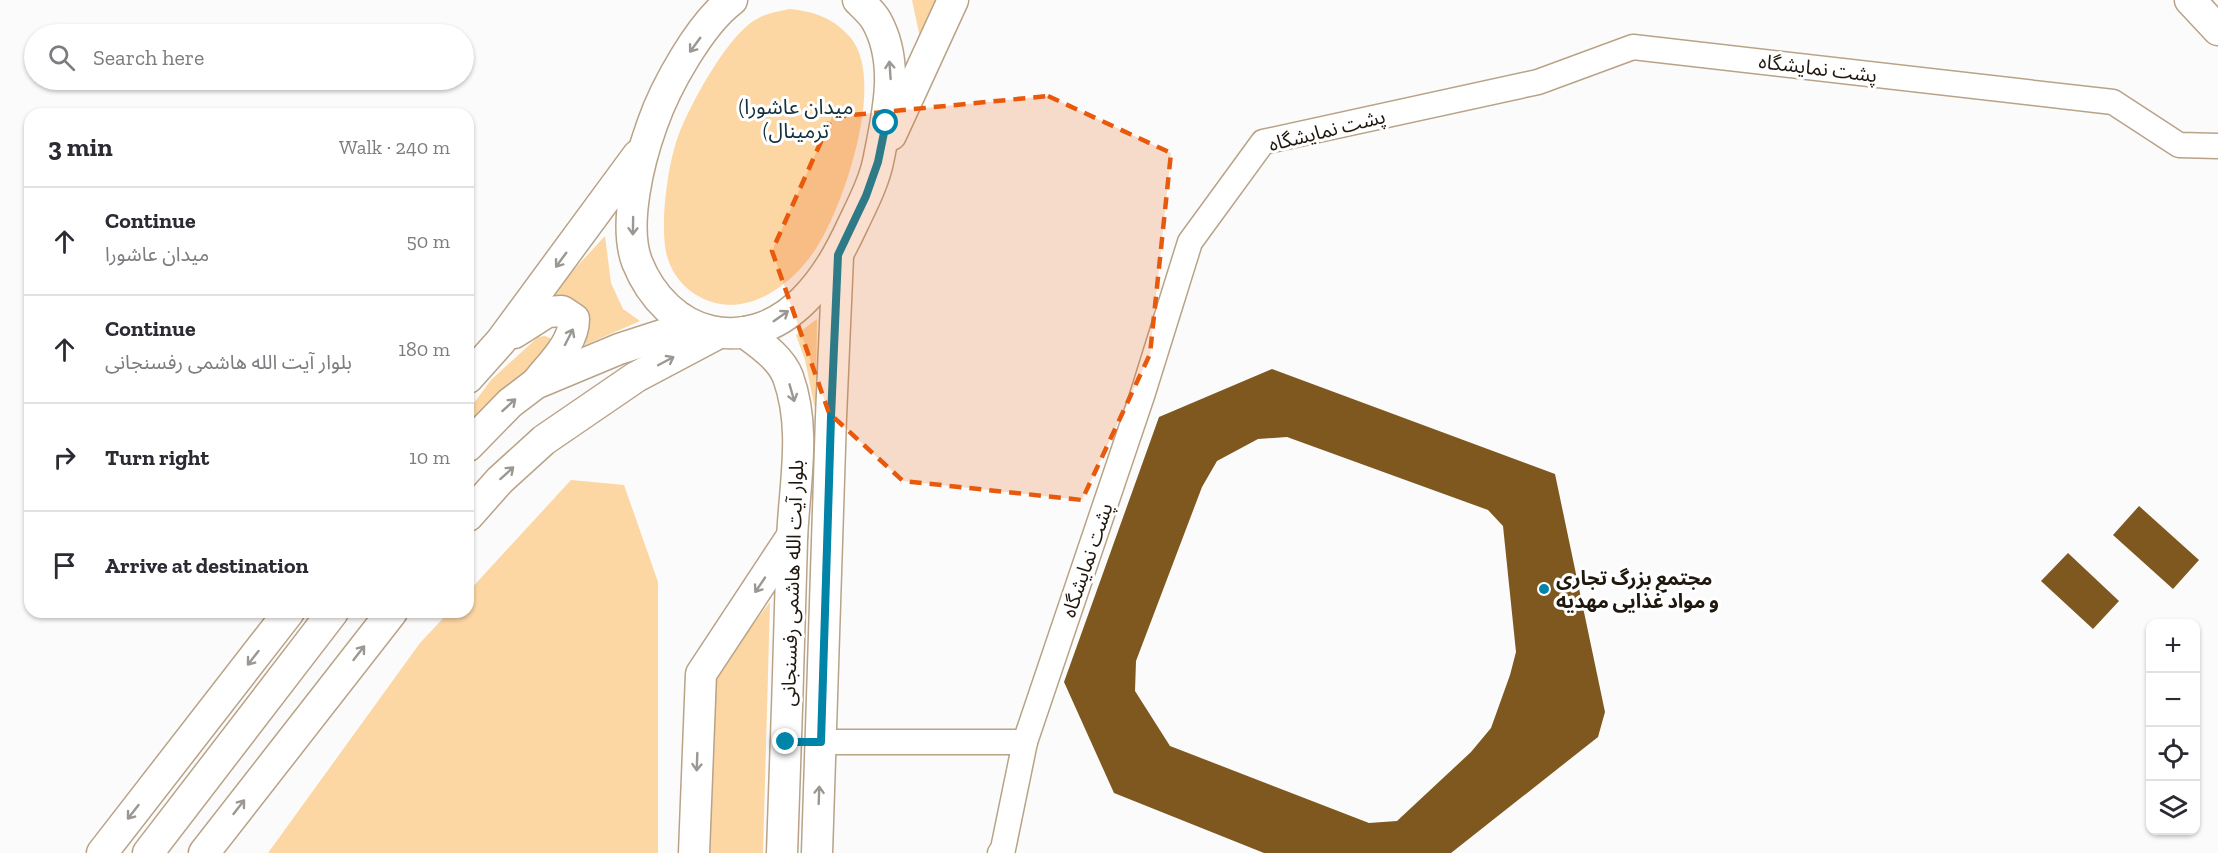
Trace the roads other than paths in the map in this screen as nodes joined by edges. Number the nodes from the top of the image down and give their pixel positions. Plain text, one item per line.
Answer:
1 (732, 0) edge
2 (953, 0) edge
3 (2190, 0) edge
4 (872, 6) edge
5 (2218, 30) edge
6 (645, 145) junction
7 (2218, 146) edge
8 (878, 162) junction
9 (838, 255) junction
10 (690, 326) junction
11 (732, 333) junction
12 (501, 341) junction
13 (474, 371) edge
14 (535, 384) junction
15 (474, 440) edge
16 (474, 509) edge
17 (792, 536) junction
18 (284, 618) edge
19 (328, 618) edge
20 (387, 618) edge
21 (786, 742) junction
22 (821, 742) junction
23 (1025, 742) junction
24 (102, 853) edge
25 (148, 853) edge
26 (204, 853) edge
27 (694, 853) edge
28 (782, 853) edge
29 (817, 853) edge
30 (1000, 853) edge

1 -> 6 main road
2 - 8 main road
3 - 5 main road
8 -> 4 main road
6 -> 10 main road
6 -> 12 main road
7 - 23 street, پشت نمایشگاه
8 - 9 main road
11 -> 9 main road
9 - 22 main road, بلوار آیت الله هاشمی رفسنجانی
10 - 11 main road
10 - 14 main road
16 -> 11 main road
11 -> 17 main road, بلوار آیت الله هاشمی رفسنجانی
12 - 13 main road
14 -> 12 main road
15 -> 14 main road
17 - 21 main road, بلوار آیت الله هاشمی رفسنجانی
17 -> 27 main road
18 -> 24 main road
19 - 25 main road
26 -> 20 main road
21 - 22 main road
21 - 28 main road, بلوار آیت الله هاشمی رفسنجانی
22 - 23 street
29 -> 22 main road, بلوار آیت الله هاشمی رفسنجانی
23 - 30 street, پشت نمایشگاه

